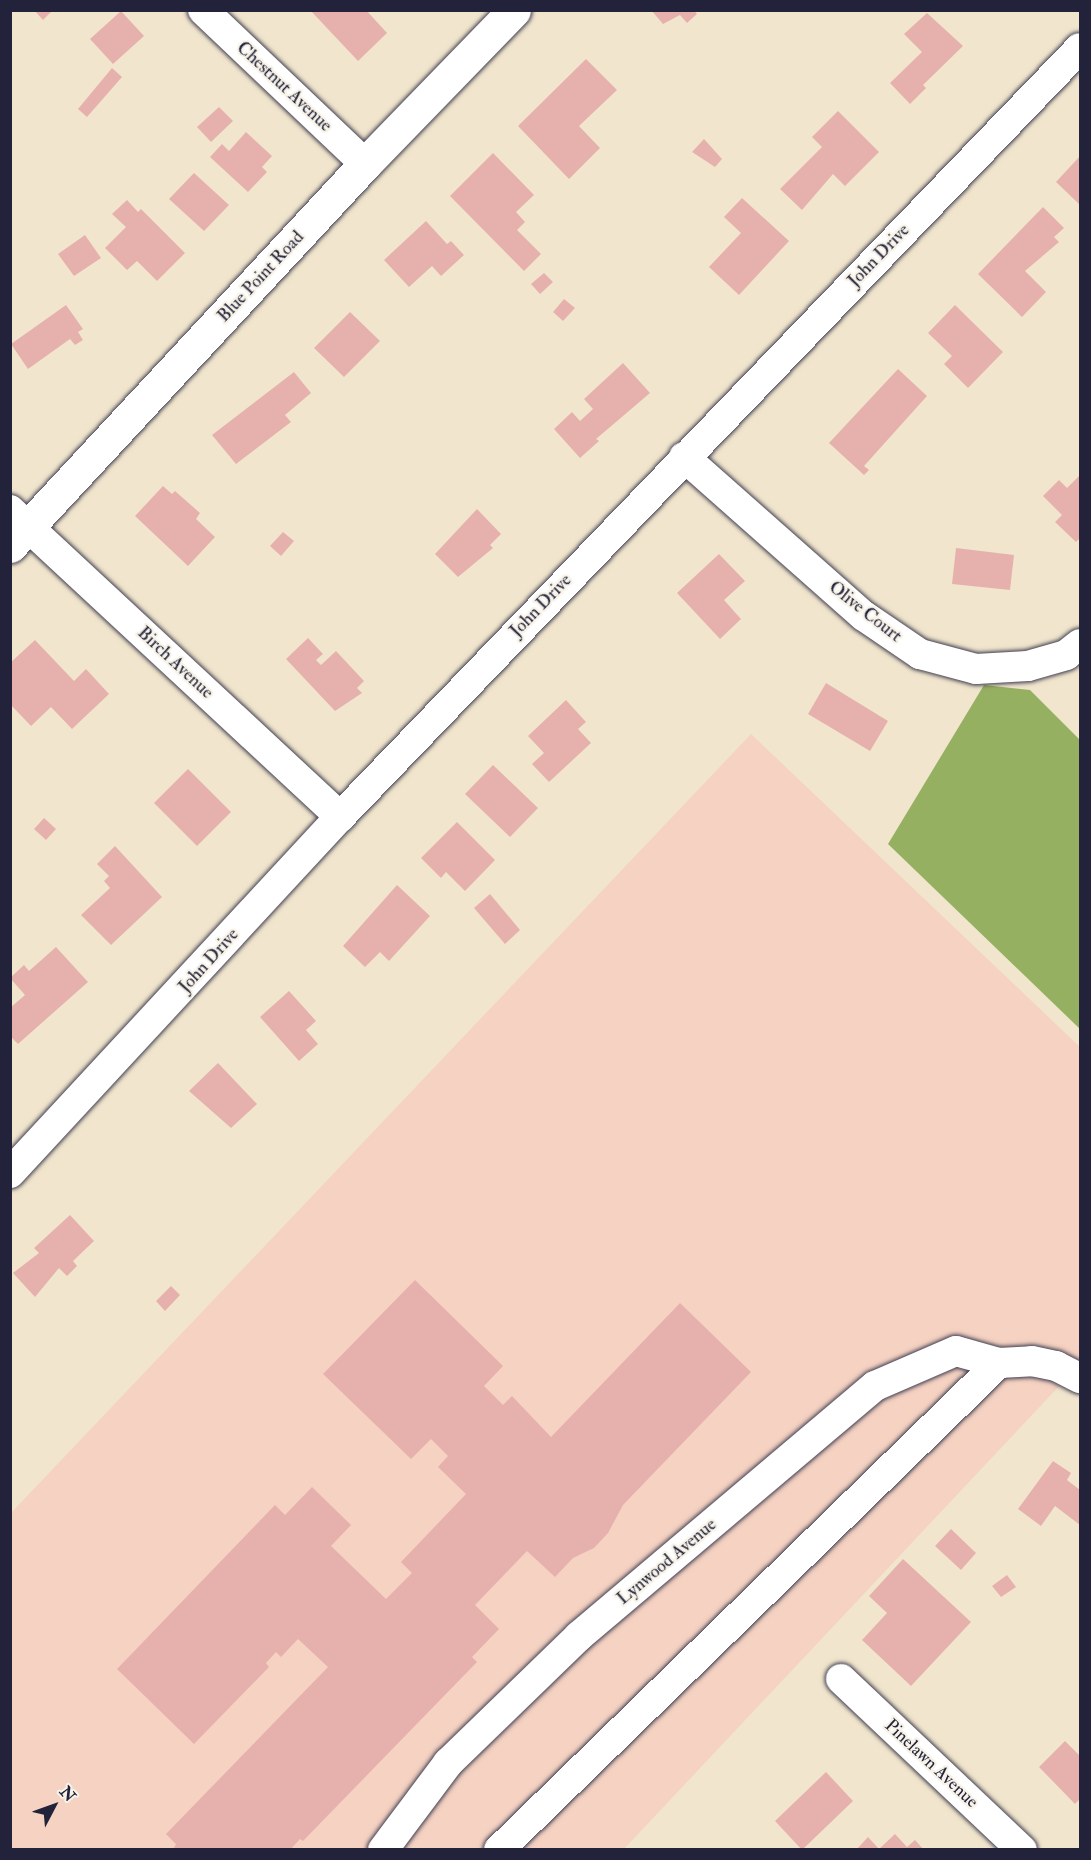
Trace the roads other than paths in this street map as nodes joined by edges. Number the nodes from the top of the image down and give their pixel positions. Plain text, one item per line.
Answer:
1 (203, 10) edge
2 (514, 10) edge
3 (1080, 48) edge
4 (365, 164) junction
5 (684, 457) junction
6 (17, 528) edge
7 (1080, 644) edge
8 (340, 817) junction
9 (10, 1173) edge
10 (999, 1363) junction
11 (1075, 1375) edge
12 (841, 1679) dead end
13 (382, 1850) edge
14 (499, 1850) edge
15 (1022, 1850) edge

1 - 4 street, Chestnut Avenue
2 - 4 street, Blue Point Road
3 - 5 street, John Drive
4 - 6 street, Blue Point Road
5 - 7 street, Olive Court
5 - 8 street, John Drive
6 - 8 street, Birch Avenue
8 - 9 street, John Drive
10 - 11 street, Lynwood Avenue
10 - 13 street, Lynwood Avenue
10 - 14 street
12 - 15 street, Pinelawn Avenue

